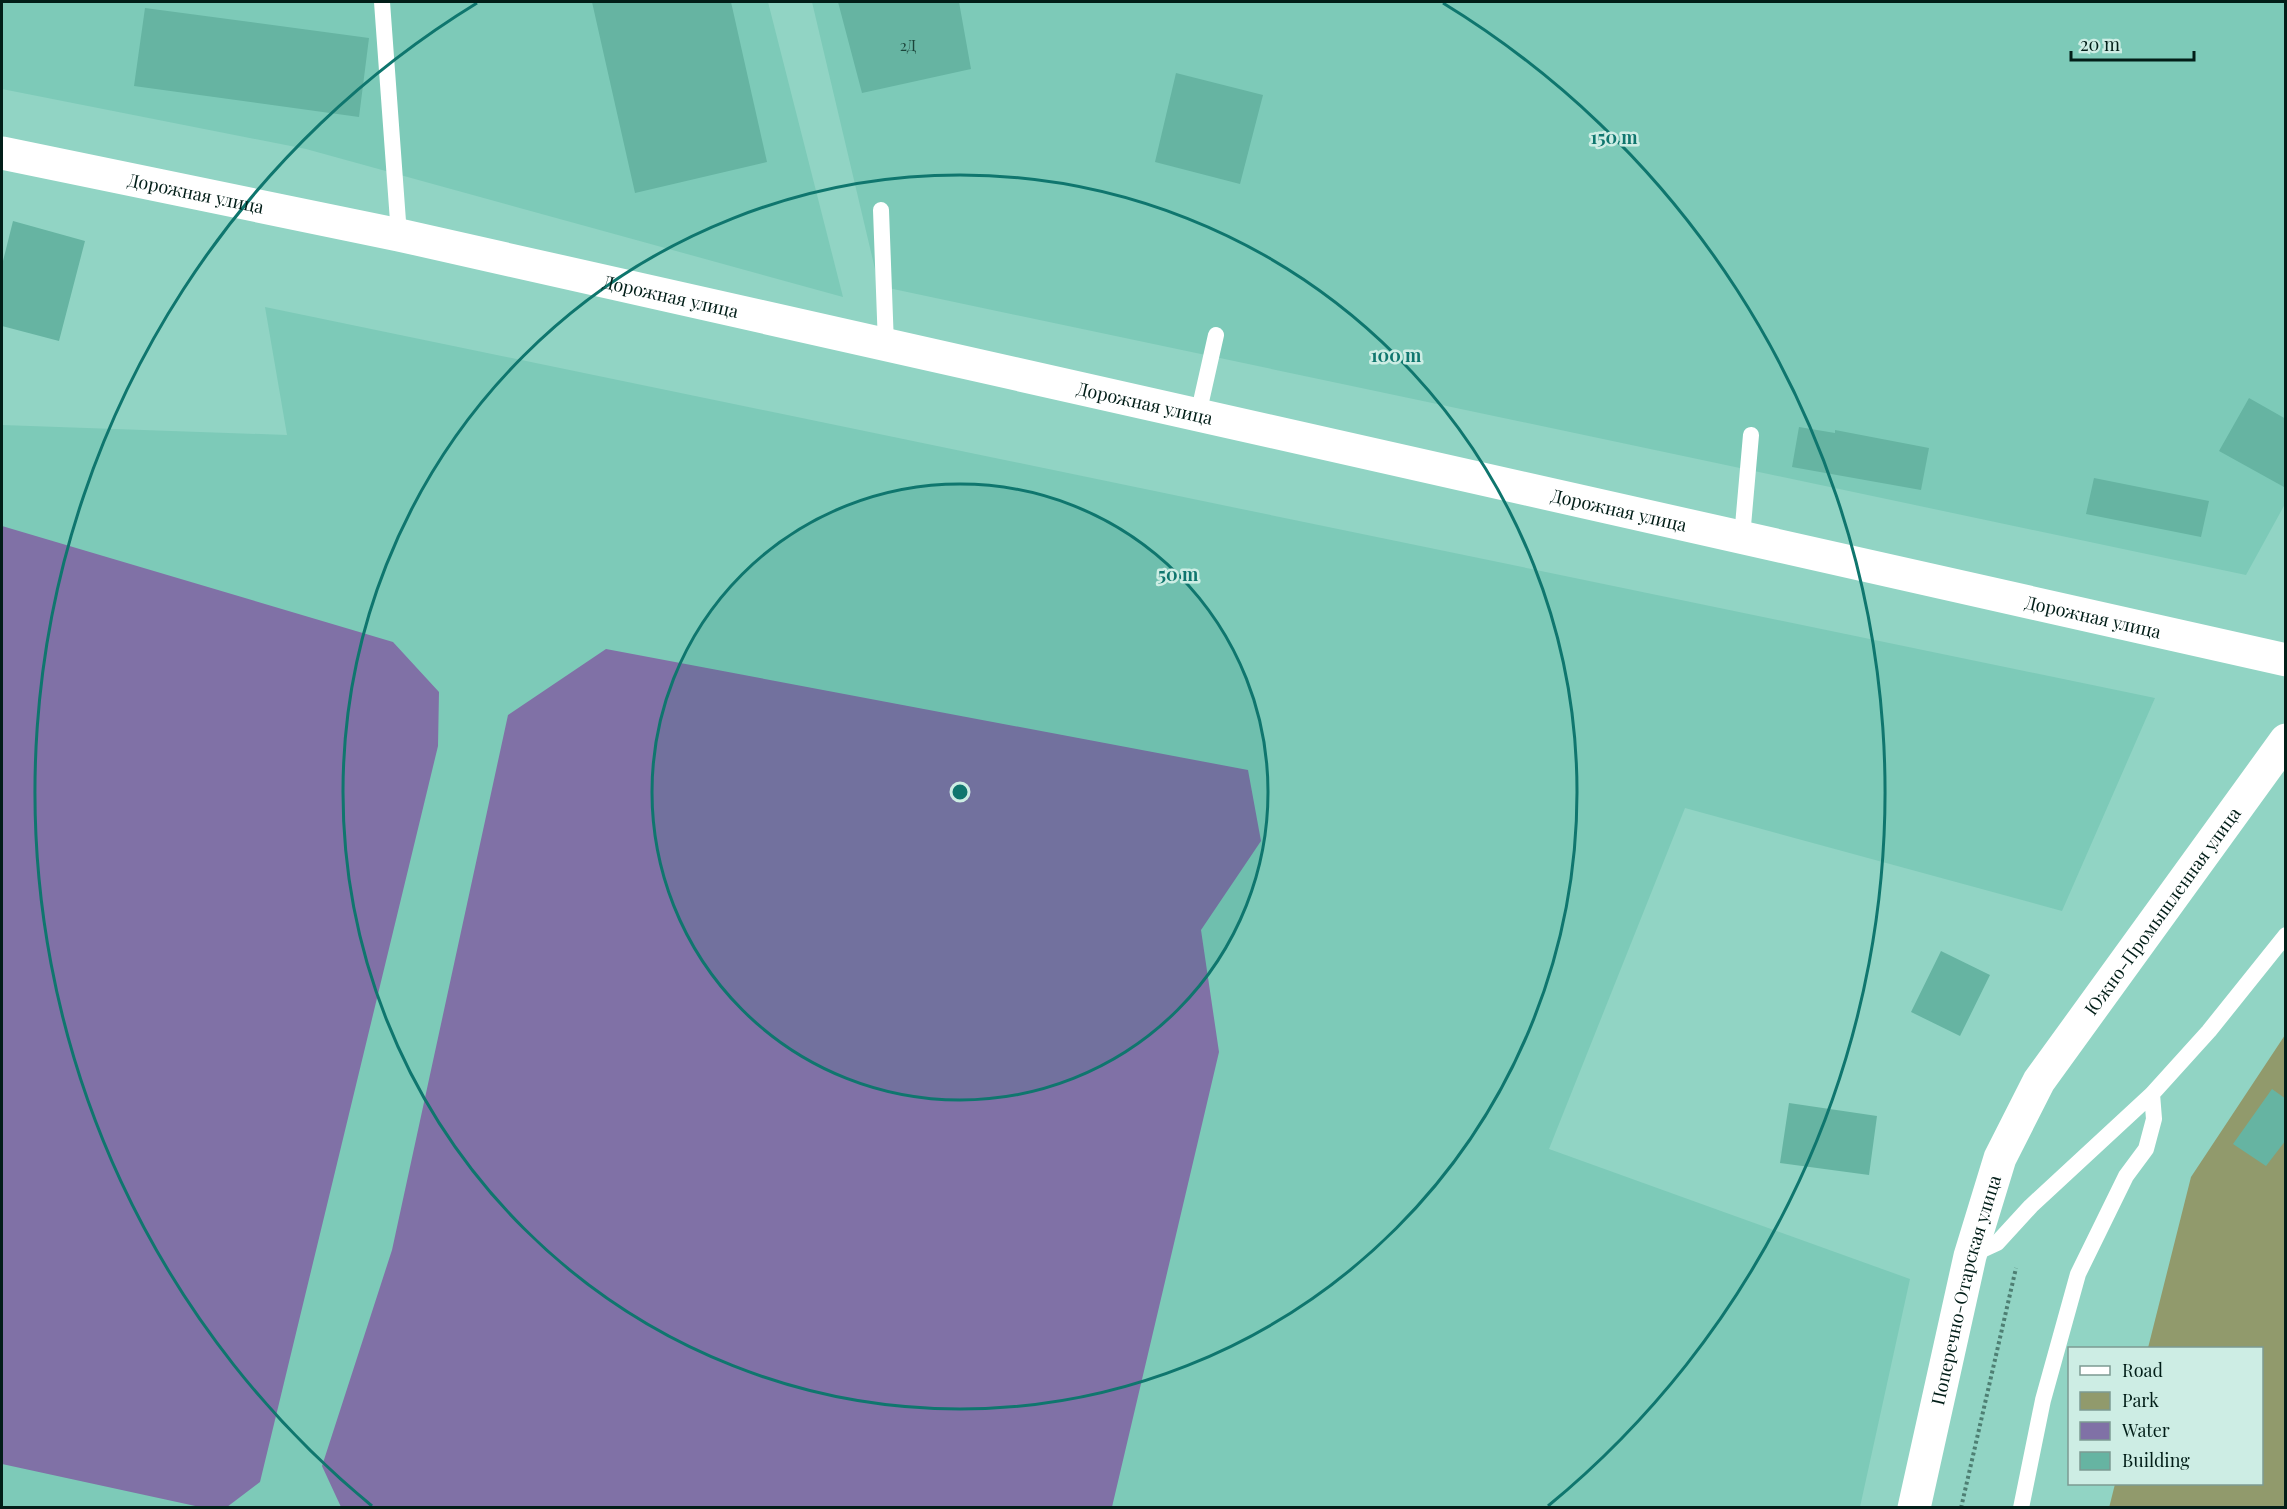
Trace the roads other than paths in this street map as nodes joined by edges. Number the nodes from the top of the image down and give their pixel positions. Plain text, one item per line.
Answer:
1 (382, 2) edge
2 (2, 153) edge
3 (881, 210) dead end
4 (399, 235) junction
5 (1216, 335) dead end
6 (886, 345) junction
7 (1198, 415) junction
8 (1751, 435) dead end
9 (1742, 537) junction
10 (2286, 660) edge
11 (2286, 740) edge
12 (2286, 935) edge
13 (2039, 1082) joint
14 (2152, 1094) junction
15 (1970, 1256) junction
16 (1914, 1508) edge
17 (2021, 1508) edge

1 - 4 lane
2 - 4 street, Дорожная улица
3 - 6 lane
4 - 6 street, Дорожная улица
5 - 7 lane
6 - 7 street, Дорожная улица
7 - 9 street, Дорожная улица
8 - 9 lane
9 - 10 street, Дорожная улица
11 - 13 street, Южно-Промышленная улица
12 - 14 lane
13 - 15 street, Поперечно-Отарская улица
14 - 15 lane
14 - 17 lane
15 - 16 street, Поперечно-Отарская улица

